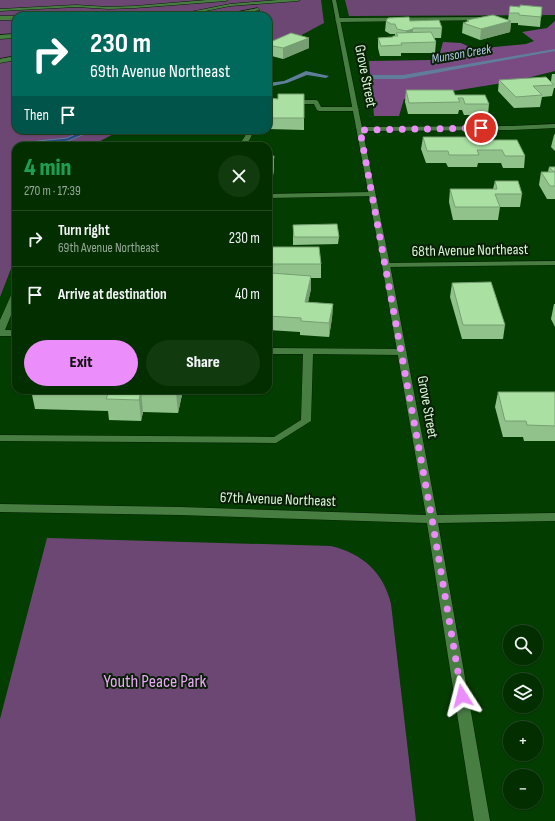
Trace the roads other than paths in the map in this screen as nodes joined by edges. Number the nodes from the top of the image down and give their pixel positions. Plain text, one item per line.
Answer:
1 (226, 0) edge
2 (298, 0) edge
3 (334, 0) edge
4 (264, 1) edge
5 (0, 10) edge
6 (194, 12) edge
7 (231, 12) edge
8 (0, 18) edge
9 (12, 18) edge
10 (495, 19) edge
11 (338, 20) junction
12 (12, 36) edge
13 (0, 37) edge
14 (12, 59) edge
15 (0, 61) edge
16 (272, 104) edge
17 (356, 109) junction
18 (555, 126) edge
19 (360, 130) junction
20 (372, 194) junction
21 (272, 196) edge
22 (555, 263) edge
23 (386, 265) junction
24 (12, 303) edge
25 (0, 332) edge
26 (12, 333) edge
27 (272, 351) edge
28 (308, 351) junction
29 (402, 352) junction
30 (0, 438) edge
31 (0, 508) edge
32 (555, 517) edge
33 (432, 519) junction
34 (482, 821) edge

1 - 5 street
2 - 4 street
3 - 11 street, Grove Street
4 - 6 street
4 - 7 street
8 - 9 street
10 - 11 street
11 - 17 street, Grove Street
12 - 13 street
14 - 15 street
16 - 17 street
17 - 19 street, Grove Street
18 - 19 street
19 - 20 street, Grove Street
20 - 21 street
20 - 23 street, Grove Street
22 - 23 street, 68th Avenue Northeast
23 - 29 street, Grove Street
24 - 25 street
25 - 26 street
27 - 28 street
28 - 29 street
28 - 30 street
29 - 33 street, Grove Street
31 - 33 street, 67th Avenue Northeast
32 - 33 street, 67th Avenue Northeast
33 - 34 street, Grove Street

